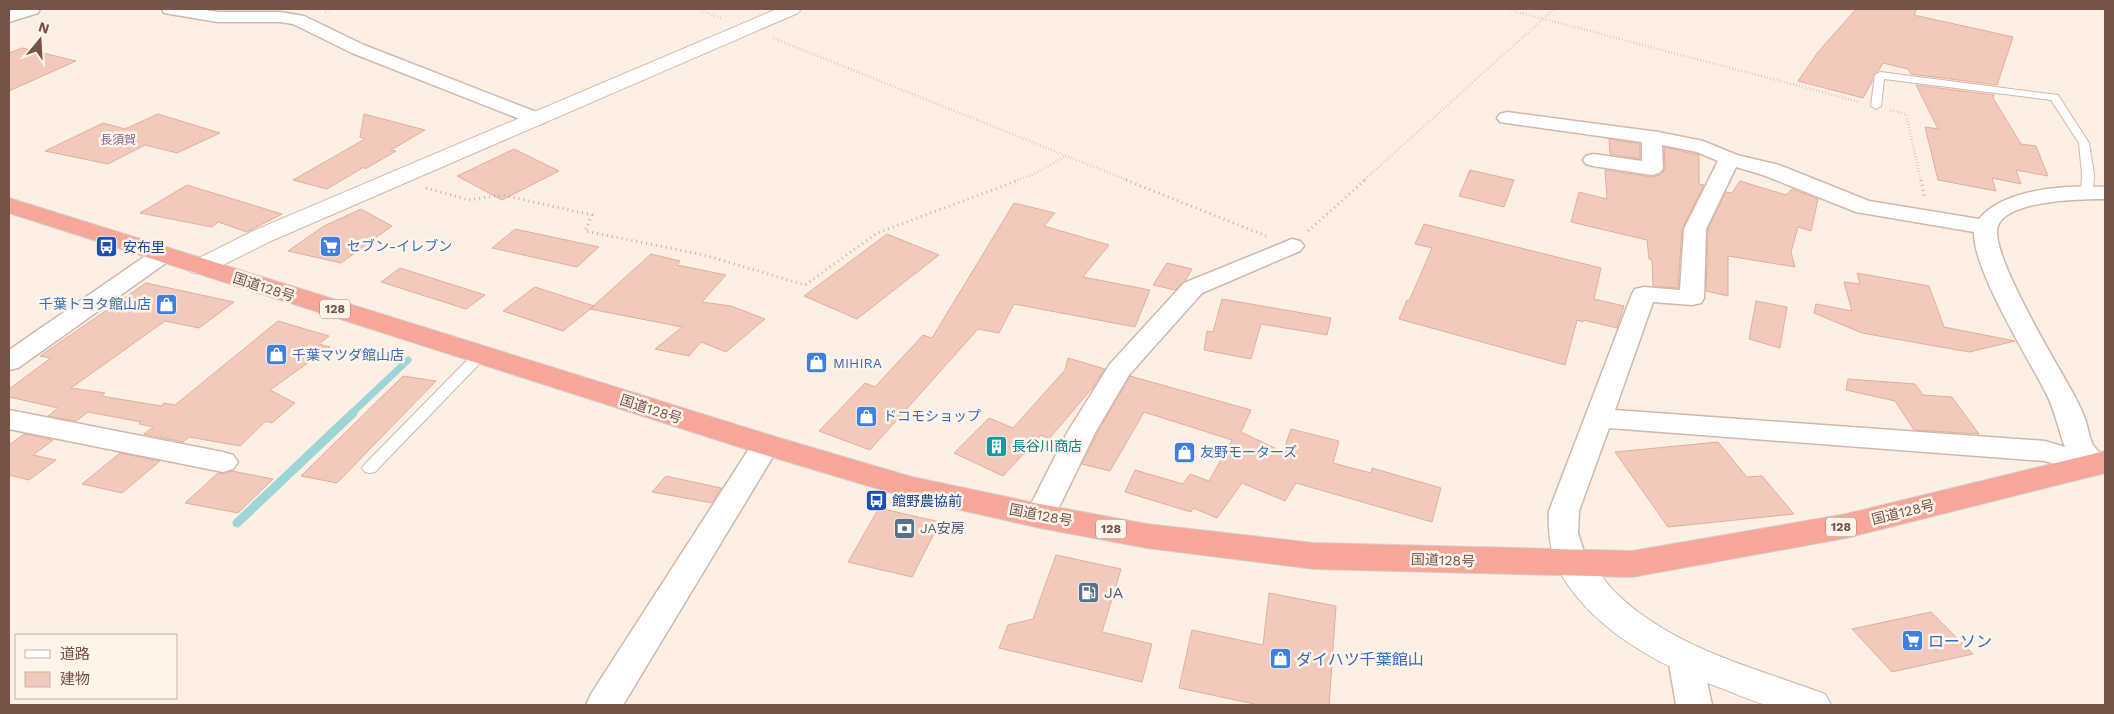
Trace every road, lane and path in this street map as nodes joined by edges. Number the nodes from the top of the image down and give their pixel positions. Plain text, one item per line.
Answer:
1 (32, 9) edge
2 (170, 9) edge
3 (698, 9) edge
4 (792, 9) edge
5 (1506, 9) edge
6 (1554, 9) edge
7 (9, 17) edge
8 (1543, 18) junction
9 (747, 28) junction
10 (1876, 106) junction
11 (1507, 118) dead end
12 (537, 119) junction
13 (1652, 138) junction
14 (1067, 155) junction
15 (1730, 159) junction
16 (1592, 160) dead end
17 (394, 178) junction
18 (2096, 192) edge
19 (9, 205) edge
20 (1929, 217) junction
21 (1985, 227) junction
22 (1292, 246) junction
23 (162, 255) junction
24 (200, 267) junction
25 (480, 355) junction
26 (9, 362) edge
27 (1599, 418) junction
28 (9, 419) edge
29 (766, 446) junction
30 (223, 462) dead end
31 (2100, 463) edge
32 (370, 468) dead end
33 (1040, 516) junction
34 (1572, 564) junction
35 (1685, 658) junction
36 (604, 705) edge
37 (1694, 705) edge
38 (1812, 705) edge

1 - 7 street
2 - 12 street
3 - 9 path
4 - 9 street
5 - 8 path
6 - 8 path
8 - 10 path
8 - 22 path
9 - 12 street
9 - 14 path
10 - 18 lane
10 - 20 path
11 - 13 street
12 - 17 street
13 - 15 street
13 - 16 street
14 - 17 path
14 - 22 path
15 - 20 street
15 - 27 street
17 - 24 street
18 - 21 street
19 - 23 highway, 国道128号 / 128
20 - 21 street
21 - 31 street
22 - 33 street
23 - 24 highway, 国道128号 / 128
23 - 26 street
24 - 25 highway, 国道128号 / 128
25 - 29 highway, 国道128号 / 128
25 - 32 lane
27 - 31 street
27 - 34 street
28 - 30 street
29 - 33 highway, 国道128号 / 128
29 - 36 street
31 - 34 highway, 国道128号 / 128
33 - 34 highway, 国道128号 / 128
34 - 35 street
35 - 37 street
35 - 38 street

